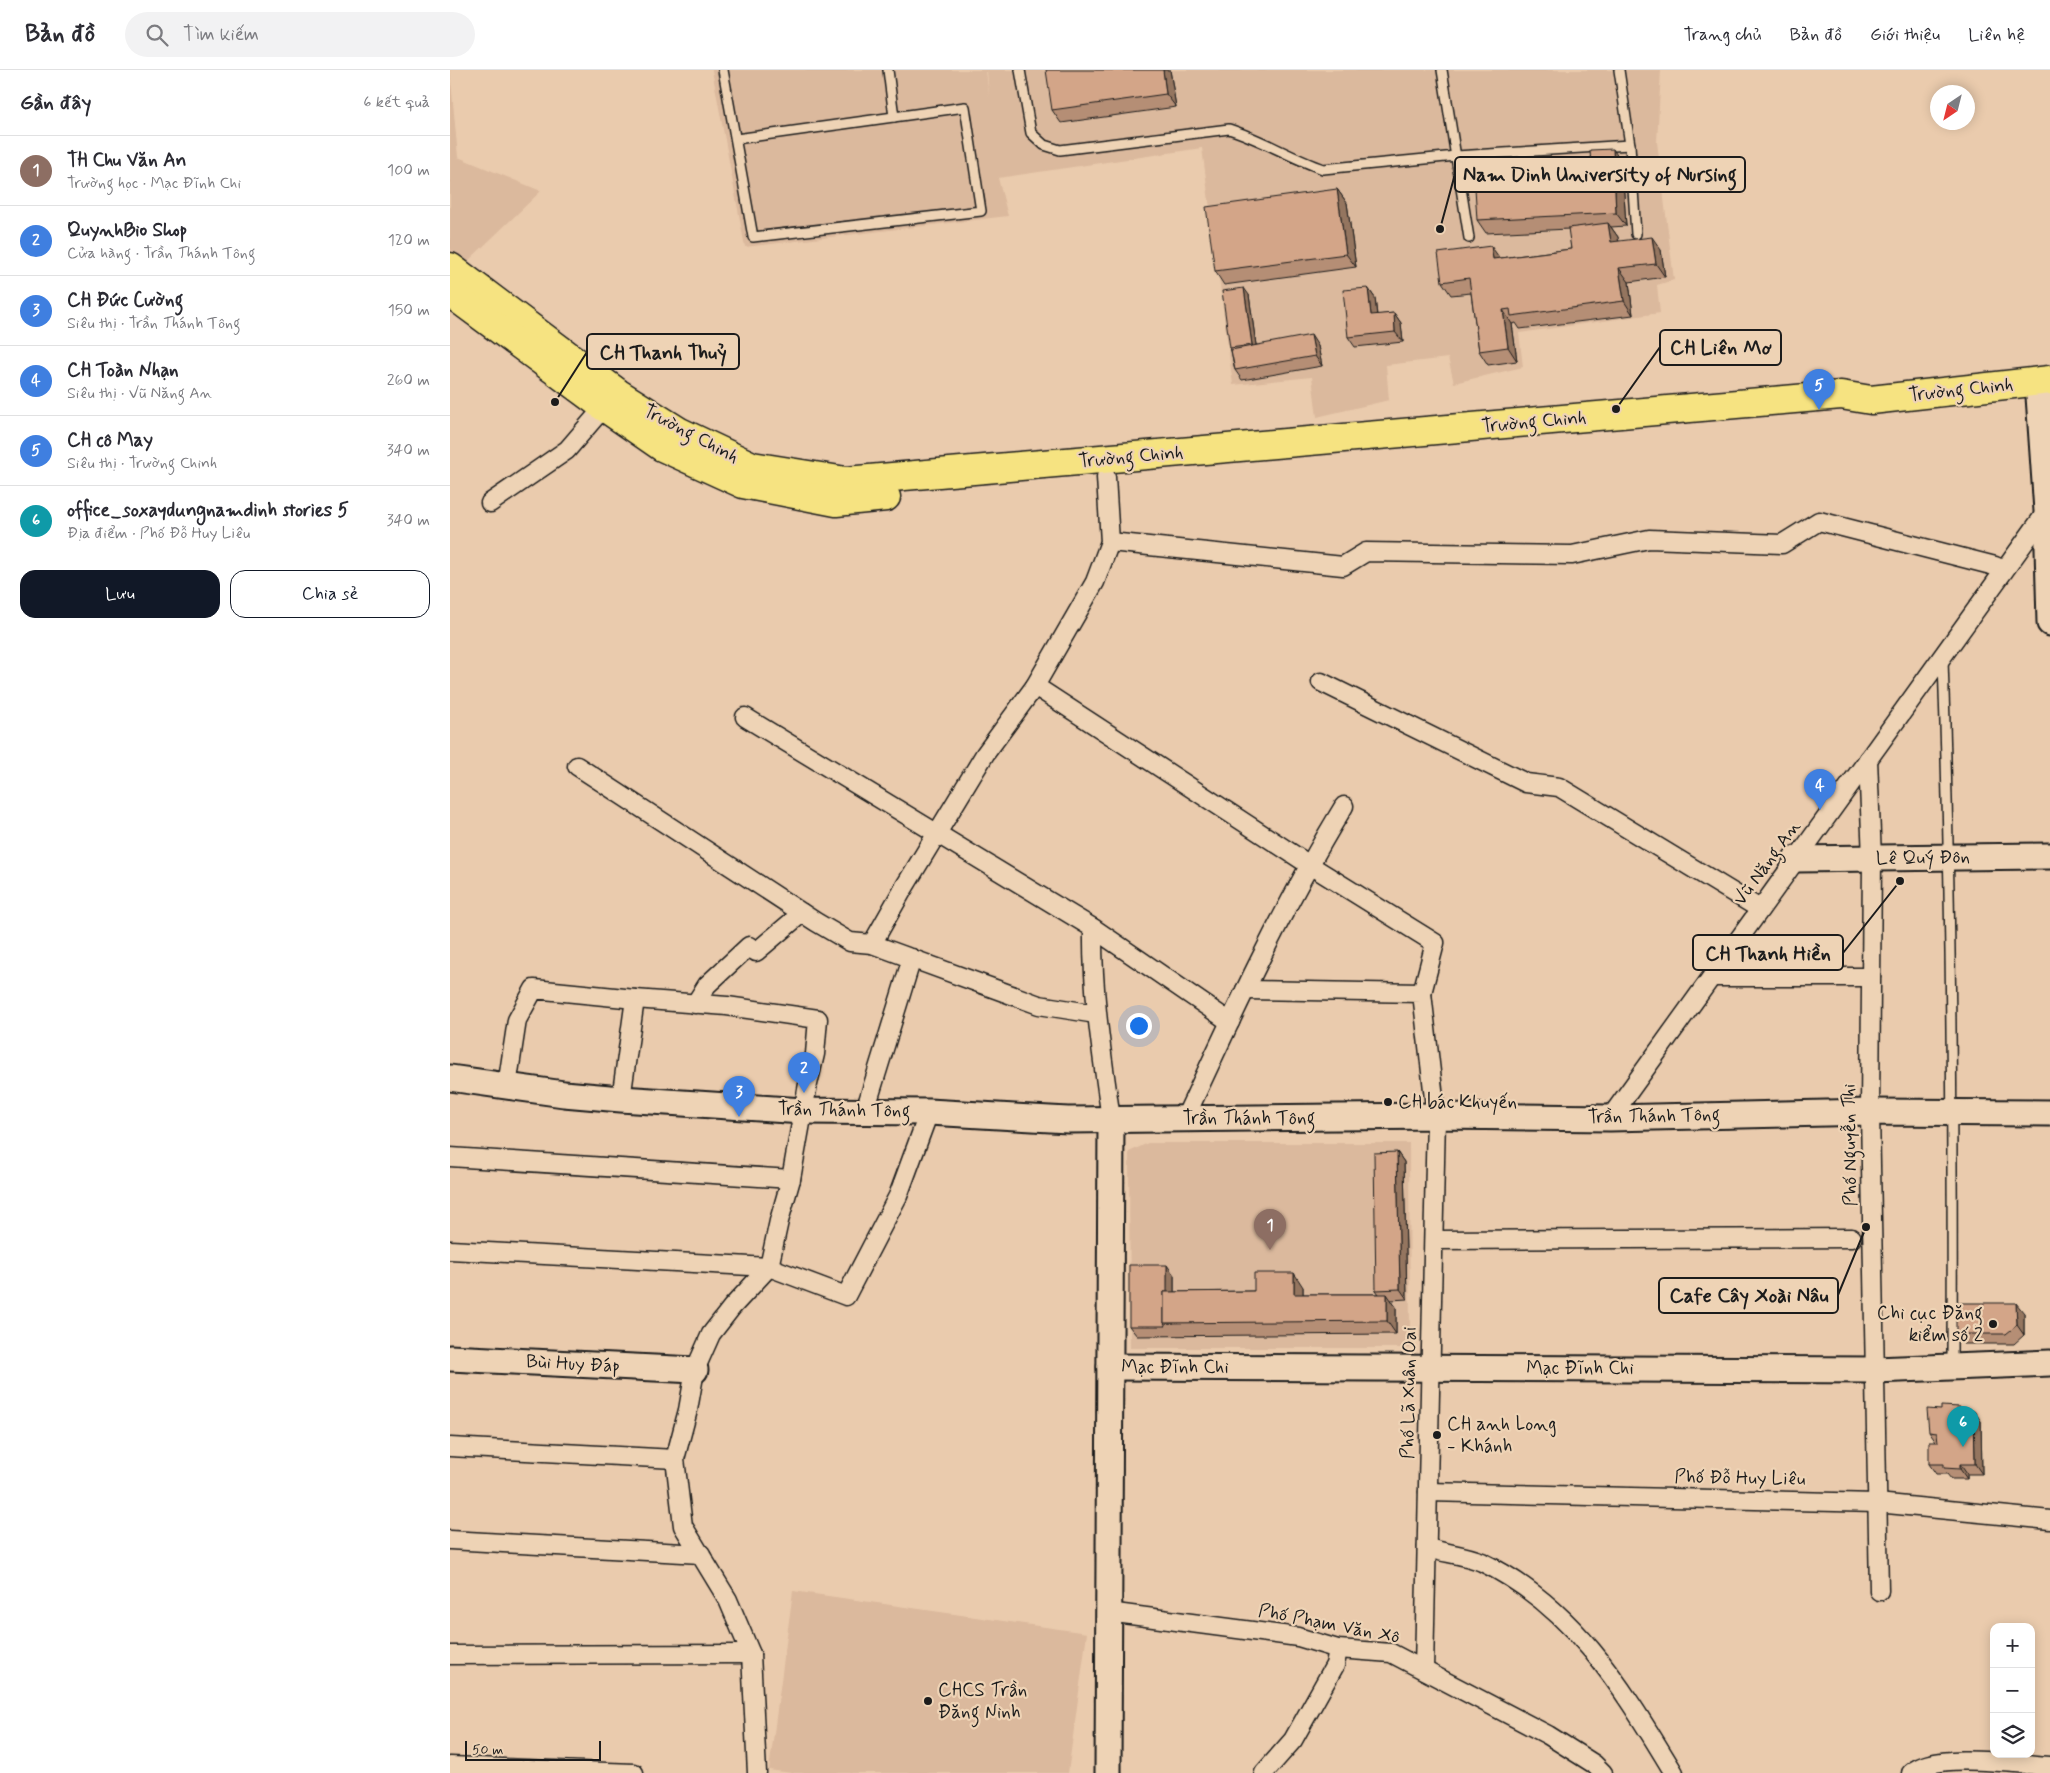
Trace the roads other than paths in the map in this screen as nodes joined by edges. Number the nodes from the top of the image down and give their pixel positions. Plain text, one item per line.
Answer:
1 (723, 70) edge
2 (888, 70) edge
3 (1020, 70) edge
4 (1442, 70) edge
5 (1619, 70) edge
6 (894, 117) junction
7 (736, 139) junction
8 (1630, 145) junction
9 (1456, 156) junction
10 (1636, 234) dead end
11 (1469, 238) dead end
12 (450, 267) edge
13 (450, 293) edge
14 (2044, 381) edge
15 (1871, 400) junction
16 (604, 407) junction
17 (1106, 477) junction
18 (490, 503) dead end
19 (2047, 511) junction
20 (1110, 542) junction
21 (2004, 570) junction
22 (2050, 623) edge
23 (1943, 655) junction
24 (1321, 682) dead end
25 (1035, 686) junction
26 (745, 717) dead end
27 (1868, 760) junction
28 (577, 766) dead end
29 (1344, 806) dead end
30 (937, 834) junction
31 (2050, 856) edge
32 (1950, 858) junction
33 (1796, 859) junction
34 (1872, 859) junction
35 (1308, 864) junction
36 (1760, 909) junction
37 (802, 913) junction
38 (1092, 928) junction
39 (872, 944) junction
40 (912, 958) junction
41 (1712, 977) junction
42 (1871, 977) junction
43 (1246, 990) junction
44 (1422, 993) junction
45 (635, 999) junction
46 (695, 1004) junction
47 (1096, 1014) junction
48 (1230, 1022) junction
49 (450, 1078) edge
50 (508, 1086) junction
51 (621, 1099) junction
52 (803, 1111) junction
53 (865, 1111) junction
54 (928, 1112) junction
55 (1870, 1112) junction
56 (1953, 1112) junction
57 (2050, 1113) edge
58 (1436, 1116) junction
59 (1184, 1118) junction
60 (1610, 1118) junction
61 (1111, 1119) junction
62 (450, 1157) edge
63 (791, 1179) junction
64 (1852, 1238) dead end
65 (1434, 1240) junction
66 (450, 1250) edge
67 (769, 1267) junction
68 (450, 1358) edge
69 (2050, 1363) edge
70 (1110, 1367) junction
71 (1431, 1367) junction
72 (1952, 1367) junction
73 (695, 1370) junction
74 (1874, 1370) junction
75 (450, 1448) edge
76 (675, 1459) junction
77 (1428, 1492) junction
78 (1877, 1503) junction
79 (2050, 1520) edge
80 (450, 1540) edge
81 (1426, 1548) junction
82 (700, 1554) junction
83 (1879, 1591) dead end
84 (1108, 1612) junction
85 (1338, 1649) junction
86 (751, 1654) junction
87 (450, 1656) edge
88 (1424, 1670) junction
89 (450, 1766) edge
90 (2050, 1766) edge
91 (634, 1773) edge
92 (757, 1773) edge
93 (1108, 1773) edge
94 (1264, 1773) edge
95 (1603, 1773) edge
96 (1674, 1773) edge
97 (1911, 1773) edge

1 - 7 lane
2 - 6 lane
3 - 9 lane
4 - 9 lane
5 - 8 lane
6 - 7 lane
6 - 7 lane
8 - 9 lane
8 - 10 lane
9 - 11 lane
12 - 15 main road, Trường Chinh
13 - 16 main road, Trường Chinh
14 - 15 main road, Trường Chinh
14 - 19 street
15 - 17 main road, Trường Chinh
16 - 17 main road, Trường Chinh
16 - 18 street
17 - 20 street
19 - 21 street, Vũ Năng An
19 - 22 street
20 - 21 street
20 - 25 street
21 - 23 street, Vũ Năng An
23 - 27 street, Vũ Năng An
23 - 32 lane
24 - 36 street
25 - 30 street
25 - 35 street
26 - 30 street
27 - 33 street, Vũ Năng An
27 - 34 street, Phố Nguyễn Thi
28 - 37 street
29 - 35 street
30 - 38 street
30 - 39 street
31 - 32 street, Lê Quý Đôn
32 - 34 street, Lê Quý Đôn
32 - 56 lane
33 - 34 street, Lê Quý Đôn
33 - 36 street, Vũ Năng An
34 - 42 street, Phố Nguyễn Thi
35 - 43 street
35 - 44 street
36 - 41 street, Vũ Năng An
37 - 39 street
37 - 46 street
38 - 47 street
38 - 48 street
39 - 40 street
40 - 47 street
40 - 53 street
41 - 42 street
41 - 60 street, Vũ Năng An
42 - 55 street, Phố Nguyễn Thi
43 - 44 street
43 - 48 street
44 - 58 street, Phố Lã Xuân Oai
45 - 46 street
45 - 50 street
45 - 51 street
46 - 52 street
47 - 61 street
48 - 59 street
49 - 50 street, Trần Thánh Tông
50 - 51 street, Trần Thánh Tông
51 - 52 street, Trần Thánh Tông
52 - 53 street, Trần Thánh Tông
52 - 63 street
53 - 54 street, Trần Thánh Tông
54 - 61 street, Trần Thánh Tông
54 - 67 street
55 - 56 street, Trần Thánh Tông
55 - 60 street, Trần Thánh Tông
55 - 74 street, Phố Nguyễn Thi
56 - 57 street, Trần Thánh Tông
56 - 72 lane
58 - 59 street, Trần Thánh Tông
58 - 60 street, Trần Thánh Tông
58 - 65 street, Phố Lã Xuân Oai
59 - 61 street, Trần Thánh Tông
61 - 70 street
62 - 63 street
63 - 67 street
64 - 65 street
65 - 71 street, Phố Lã Xuân Oai
66 - 67 street
67 - 73 street
68 - 73 street, Bùi Huy Đáp
69 - 72 street, Mạc Đĩnh Chi
70 - 71 street, Mạc Đĩnh Chi
70 - 84 street
71 - 74 street, Mạc Đĩnh Chi
71 - 77 street, Phố Lã Xuân Oai
72 - 74 street, Mạc Đĩnh Chi
73 - 76 street
74 - 78 street, Phố Nguyễn Thi
75 - 76 street
76 - 82 street
77 - 78 street, Phố Đỗ Huy Liêu
77 - 81 street, Phố Lã Xuân Oai
78 - 79 street, Phố Đỗ Huy Liêu
78 - 83 street, Phố Nguyễn Thi
80 - 82 street
81 - 88 street, Phố Lã Xuân Oai
81 - 96 street
82 - 86 street
84 - 85 street, Phố Phạm Văn Xô
84 - 93 street
85 - 88 street, Phố Phạm Văn Xô
85 - 94 street
86 - 87 street
86 - 92 street
88 - 95 street, Phố Phạm Văn Xô
89 - 91 street
90 - 97 street

